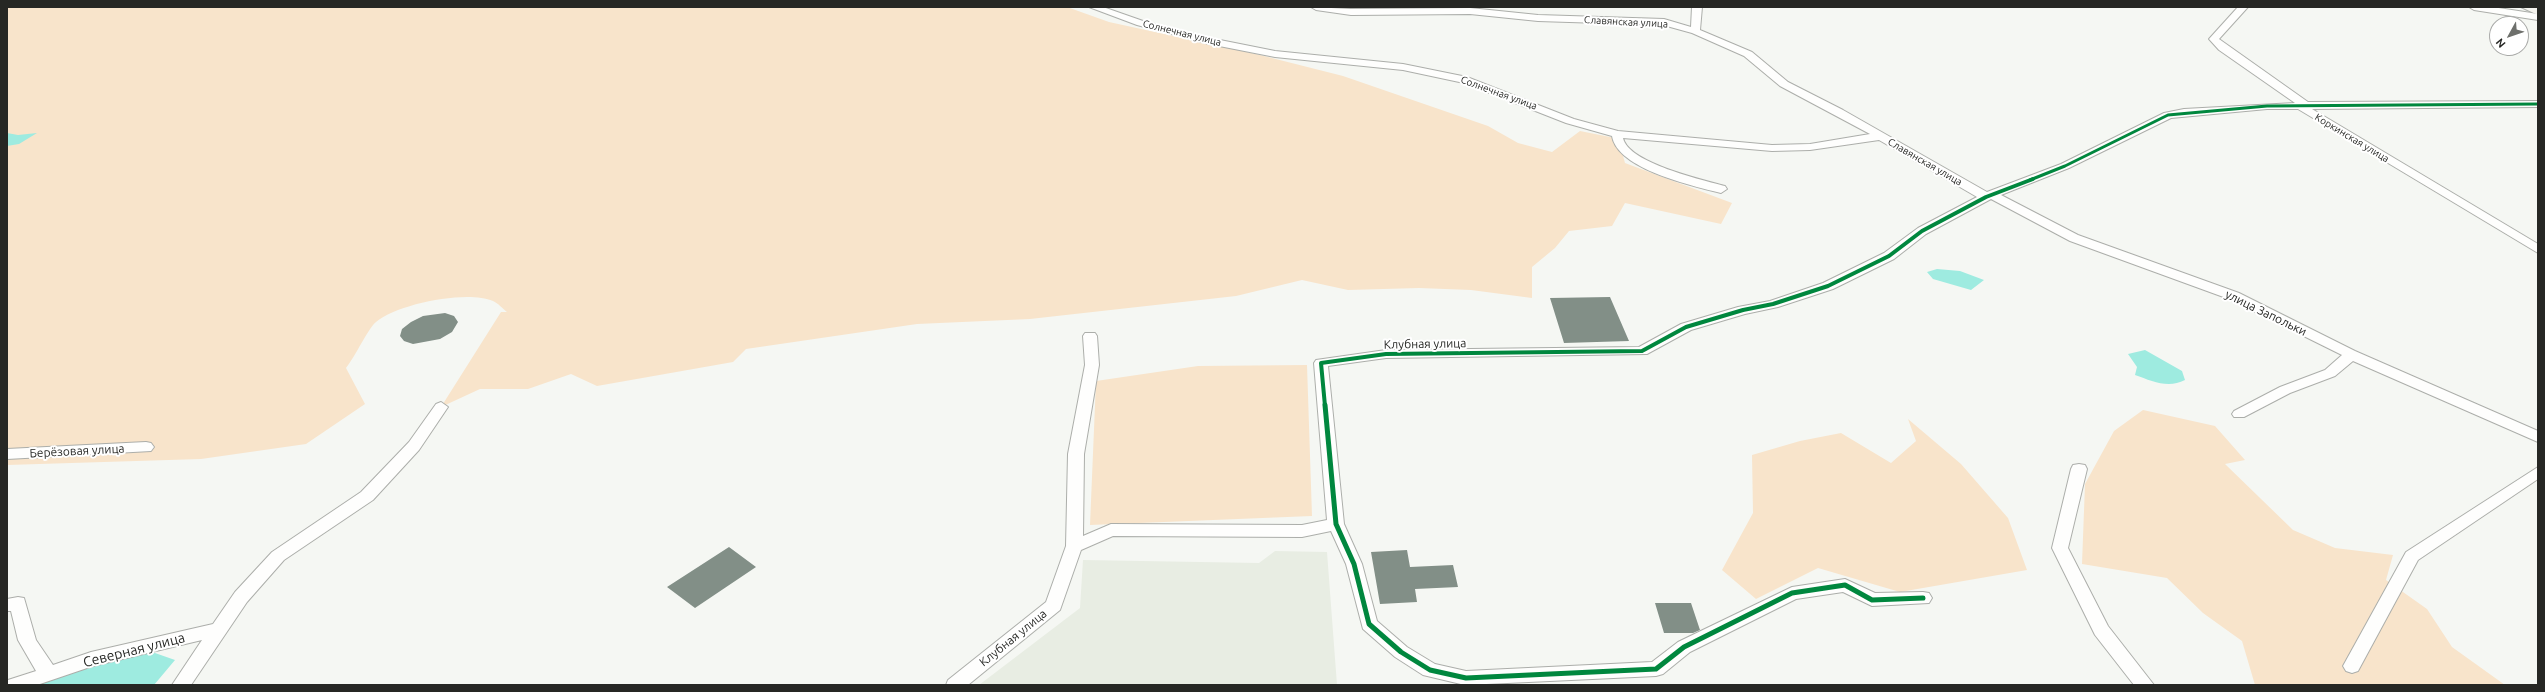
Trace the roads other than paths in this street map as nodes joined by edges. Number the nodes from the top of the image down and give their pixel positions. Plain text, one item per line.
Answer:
1 (1094, 7) edge
2 (1316, 7) edge
3 (1697, 7) edge
4 (2243, 7) edge
5 (2474, 7) edge
6 (2528, 7) edge
7 (2538, 11) edge
8 (2538, 17) edge
9 (1695, 30) junction
10 (2538, 104) edge
11 (2305, 106) junction
12 (1617, 134) junction
13 (1880, 136) junction
14 (1721, 189) dead end
15 (1989, 196) junction
16 (2538, 249) edge
17 (1090, 336) dead end
18 (2350, 354) junction
19 (441, 407) dead end
20 (2239, 414) dead end
21 (2538, 437) edge
22 (146, 447) dead end
23 (7, 454) edge
24 (2078, 469) dead end
25 (2538, 472) edge
26 (1336, 524) junction
27 (1074, 546) junction
28 (1922, 598) dead end
29 (7, 605) edge
30 (220, 629) junction
31 (2352, 666) dead end
32 (48, 672) junction
33 (15, 685) edge
34 (181, 685) edge
35 (955, 685) edge
36 (2145, 685) edge

1 - 12 street, Солнечная улица
2 - 9 street, Славянская улица
3 - 9 street
4 - 11 street, Коркинская улица
5 - 8 street
6 - 7 street
9 - 13 street, Славянская улица
10 - 11 street
11 - 15 street
11 - 16 street, Коркинская улица
12 - 13 street, Солнечная улица
12 - 14 street
13 - 15 street, Славянская улица
15 - 18 street, улица Запольки
15 - 26 street, Клубная улица
17 - 27 street, Клубная улица
18 - 20 street
18 - 21 street, улица Запольки
19 - 30 street, Северная улица
22 - 23 street, Берёзовая улица
24 - 36 street
25 - 31 street
26 - 27 street
26 - 28 street
27 - 35 street, Клубная улица
29 - 32 street
30 - 32 street, Северная улица
30 - 34 street, Северная улица
32 - 33 street, Северная улица

